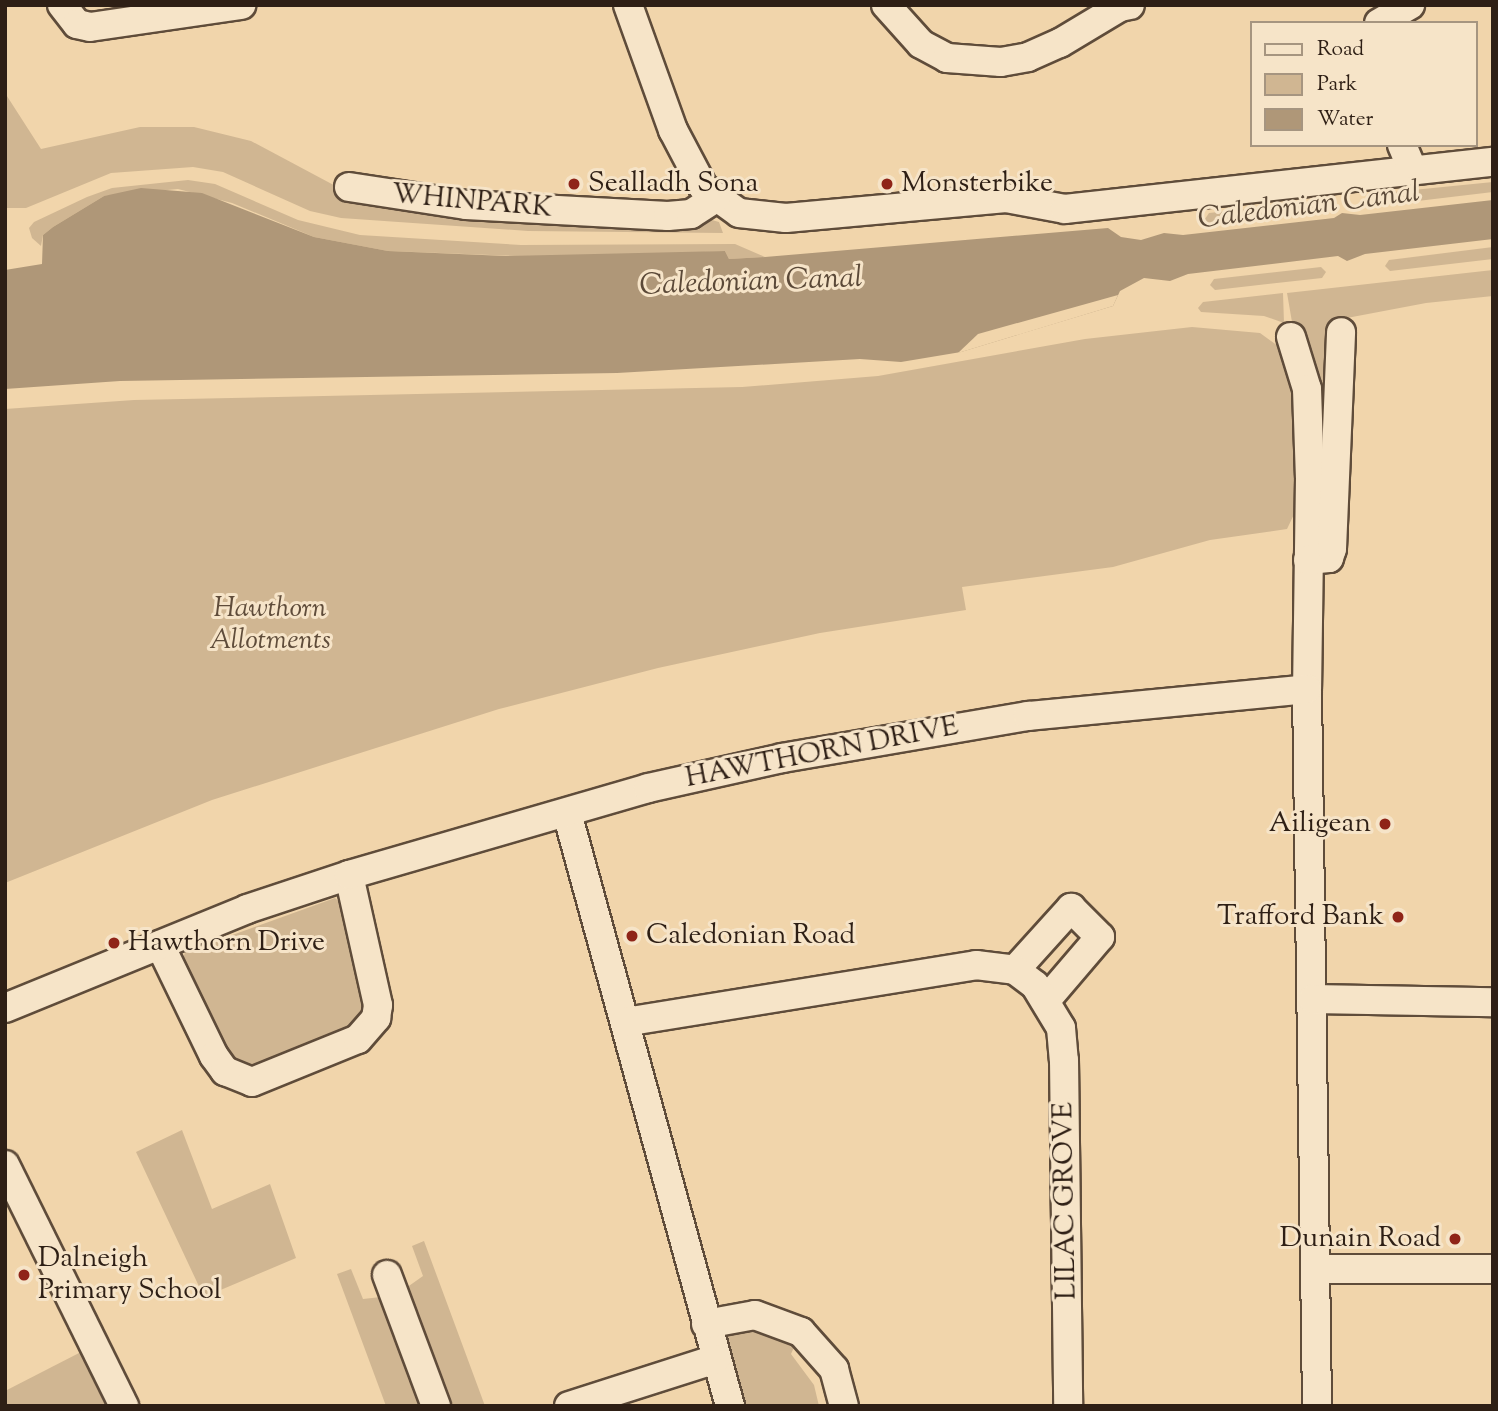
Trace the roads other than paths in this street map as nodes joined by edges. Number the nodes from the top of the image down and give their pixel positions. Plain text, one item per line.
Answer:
1 (62, 5) edge
2 (241, 5) edge
3 (628, 5) edge
4 (886, 5) edge
5 (1130, 5) edge
6 (1410, 5) edge
7 (1382, 21) edge
8 (1403, 147) edge
9 (1493, 162) edge
10 (1413, 171) junction
11 (349, 187) dead end
12 (716, 198) junction
13 (1341, 332) dead end
14 (1292, 337) dead end
15 (1308, 560) junction
16 (1307, 689) junction
17 (567, 813) junction
18 (349, 874) junction
19 (160, 945) junction
20 (1015, 970) junction
21 (1047, 999) junction
22 (1312, 999) junction
23 (1493, 1002) edge
24 (5, 1008) edge
25 (625, 1022) junction
26 (5, 1166) edge
27 (1317, 1269) junction
28 (1493, 1269) edge
29 (388, 1274) dead end
30 (706, 1324) junction
31 (716, 1359) junction
32 (124, 1406) edge
33 (436, 1406) edge
34 (569, 1406) edge
35 (730, 1406) edge
36 (844, 1406) edge
37 (1069, 1406) edge
38 (1317, 1406) edge

1 - 2 street
3 - 12 street
4 - 5 street
6 - 7 street
8 - 10 street
9 - 10 street
10 - 12 street
11 - 12 street, WHINPARK
13 - 15 street
14 - 15 street
15 - 16 street
16 - 17 street, HAWTHORN DRIVE
16 - 22 street
17 - 18 street, HAWTHORN DRIVE
17 - 25 street
18 - 19 street, HAWTHORN DRIVE
18 - 19 street
19 - 24 street, HAWTHORN DRIVE
20 - 21 street, LILAC GROVE
20 - 21 street
20 - 25 street
21 - 37 street, LILAC GROVE
22 - 23 street
22 - 27 street
25 - 30 street
26 - 32 street
27 - 28 street
27 - 38 street
29 - 33 street
30 - 31 street
30 - 36 street
31 - 34 street
31 - 35 street

